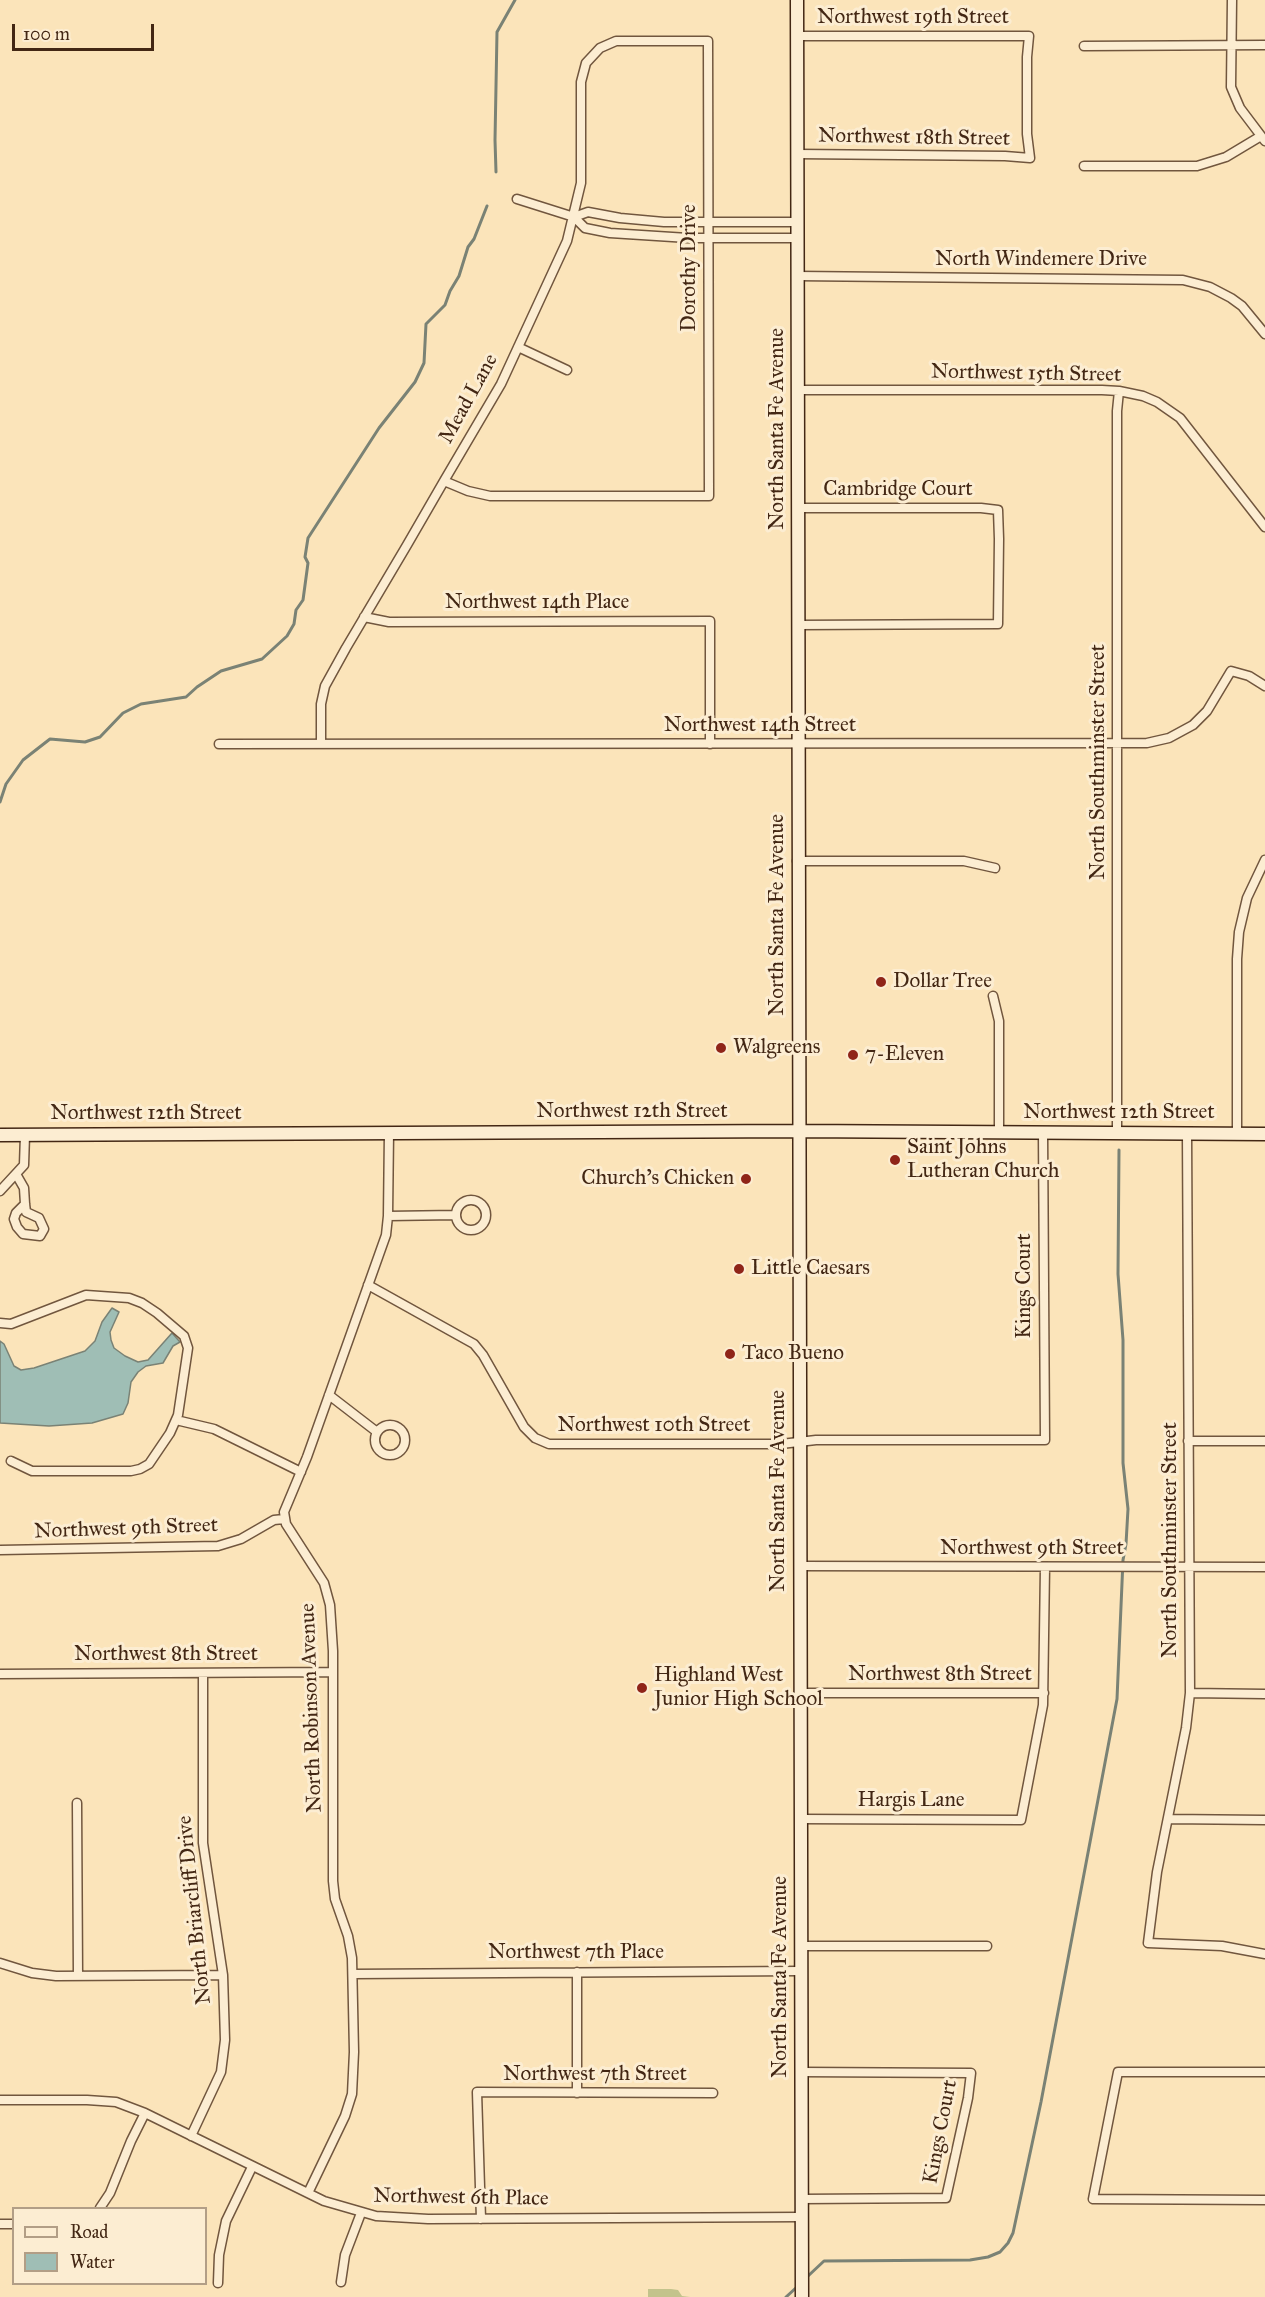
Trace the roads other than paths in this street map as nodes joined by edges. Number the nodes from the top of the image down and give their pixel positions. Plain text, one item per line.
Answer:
1 (797, 0) edge
2 (1232, 0) edge
3 (797, 36) junction
4 (708, 41) joint
5 (1265, 45) edge
6 (1084, 46) dead end
7 (1232, 46) junction
8 (1263, 138) edge
9 (797, 154) junction
10 (1030, 158) joint
11 (1084, 166) dead end
12 (517, 199) dead end
13 (574, 217) junction
14 (707, 222) junction
15 (797, 222) junction
16 (707, 238) junction
17 (797, 238) junction
18 (797, 276) junction
19 (1265, 334) edge
20 (518, 347) junction
21 (567, 370) dead end
22 (798, 390) junction
23 (1119, 391) junction
24 (444, 481) junction
25 (798, 508) junction
26 (1265, 527) edge
27 (364, 617) junction
28 (798, 626) junction
29 (1265, 686) edge
30 (1117, 743) junction
31 (219, 744) dead end
32 (321, 744) junction
33 (710, 744) junction
34 (797, 744) junction
35 (1265, 860) edge
36 (797, 861) junction
37 (995, 868) dead end
38 (993, 996) dead end
39 (798, 1131) junction
40 (999, 1131) junction
41 (389, 1132) junction
42 (1043, 1132) junction
43 (1117, 1133) junction
44 (1187, 1133) junction
45 (1237, 1134) junction
46 (1265, 1134) edge
47 (0, 1135) edge
48 (24, 1135) junction
49 (16, 1174) junction
50 (0, 1191) edge
51 (25, 1204) dead end
52 (456, 1215) dead end
53 (388, 1216) junction
54 (368, 1285) junction
55 (0, 1323) edge
56 (329, 1395) junction
57 (176, 1420) junction
58 (377, 1432) dead end
59 (1044, 1440) joint
60 (1188, 1441) junction
61 (1265, 1441) edge
62 (799, 1442) junction
63 (11, 1461) dead end
64 (301, 1472) junction
65 (284, 1519) junction
66 (0, 1550) edge
67 (799, 1566) junction
68 (1045, 1567) junction
69 (1188, 1567) junction
70 (1265, 1567) edge
71 (333, 1672) junction
72 (203, 1673) junction
73 (0, 1674) edge
74 (800, 1693) junction
75 (1044, 1693) junction
76 (1190, 1693) junction
77 (1265, 1694) edge
78 (77, 1803) dead end
79 (800, 1819) junction
80 (1168, 1819) junction
81 (1265, 1820) edge
82 (800, 1946) junction
83 (987, 1946) dead end
84 (1265, 1954) edge
85 (0, 1963) edge
86 (801, 1971) junction
87 (577, 1972) junction
88 (353, 1974) junction
89 (223, 1975) junction
90 (78, 1976) junction
91 (801, 2072) junction
92 (1265, 2072) edge
93 (577, 2093) junction
94 (713, 2093) dead end
95 (0, 2100) edge
96 (145, 2113) junction
97 (191, 2136) junction
98 (252, 2167) junction
99 (308, 2193) junction
100 (801, 2199) junction
101 (1265, 2200) edge
102 (101, 2207) edge
103 (361, 2213) junction
104 (801, 2217) junction
105 (481, 2219) junction
106 (341, 2282) dead end
107 (218, 2283) dead end
108 (802, 2297) edge

1 - 3 main road, North Santa Fe Avenue
2 - 7 street
3 - 9 main road, North Santa Fe Avenue
3 - 10 street, Northwest 19th Street
4 - 13 street, Mead Lane
4 - 14 street, Dorothy Drive
5 - 7 street
6 - 7 street
7 - 8 street
8 - 11 street
9 - 10 street, Northwest 18th Street
9 - 15 main road, North Santa Fe Avenue
12 - 13 street
13 - 14 street
13 - 16 street
13 - 20 street, Mead Lane
14 - 15 street
14 - 16 street, Dorothy Drive
15 - 17 main road, North Santa Fe Avenue
16 - 17 street
16 - 24 street, Dorothy Drive
17 - 18 main road, North Santa Fe Avenue
18 - 19 street, North Windemere Drive
18 - 22 main road, North Santa Fe Avenue
20 - 21 street
20 - 24 street, Mead Lane
22 - 23 street, Northwest 15th Street
22 - 25 main road, North Santa Fe Avenue
23 - 26 street, Northwest 15th Street
23 - 30 street, North Southminster Street
24 - 27 street, Mead Lane
25 - 28 main road, North Santa Fe Avenue
25 - 28 street, Cambridge Court
27 - 32 street, Mead Lane
27 - 33 street, Northwest 14th Place
28 - 34 main road, North Santa Fe Avenue
29 - 30 street, Northwest 14th Street
30 - 34 street, Northwest 14th Street
30 - 43 street, North Southminster Street
31 - 32 street, Northwest 14th Street
32 - 33 street, Northwest 14th Street
33 - 34 street, Northwest 14th Street
34 - 36 main road, North Santa Fe Avenue
35 - 45 street
36 - 37 street
36 - 39 main road, North Santa Fe Avenue
38 - 40 street
39 - 40 main road, Northwest 12th Street
39 - 41 main road, Northwest 12th Street
39 - 62 main road, North Santa Fe Avenue
40 - 42 main road, Northwest 12th Street
41 - 48 main road, Northwest 12th Street
41 - 53 street
42 - 43 main road, Northwest 12th Street
42 - 59 street, Kings Court
43 - 44 main road, Northwest 12th Street
44 - 45 main road, Northwest 12th Street
44 - 60 street, North Southminster Street
45 - 46 main road, Northwest 12th Street
47 - 48 main road, Northwest 12th Street
48 - 49 street
49 - 50 street
49 - 51 street
52 - 53 street
53 - 54 street
54 - 56 street
54 - 62 street, Northwest 10th Street
55 - 57 street
56 - 58 street
56 - 64 street
57 - 63 street
57 - 64 street
59 - 62 street, Northwest 10th Street
60 - 61 street
60 - 69 street, North Southminster Street
62 - 67 main road, North Santa Fe Avenue
64 - 65 street
65 - 66 street, Northwest 9th Street
65 - 71 street, North Robinson Avenue
67 - 68 street, Northwest 9th Street
67 - 74 main road, North Santa Fe Avenue
68 - 69 street, Northwest 9th Street
68 - 75 street
69 - 70 street, Northwest 9th Street
69 - 76 street, North Southminster Street
71 - 72 street, Northwest 8th Street
71 - 88 street, North Robinson Avenue
72 - 73 street, Northwest 8th Street
72 - 89 street, North Briarcliff Drive
74 - 75 street, Northwest 8th Street
74 - 79 main road, North Santa Fe Avenue
75 - 79 street, Hargis Lane
76 - 77 street
76 - 80 street, North Southminster Street
78 - 90 street
79 - 82 main road, North Santa Fe Avenue
80 - 81 street
80 - 84 street, North Southminster Street
82 - 83 street
82 - 86 main road, North Santa Fe Avenue
85 - 90 street
86 - 87 street, Northwest 7th Place
86 - 91 main road, North Santa Fe Avenue
87 - 88 street, Northwest 7th Place
87 - 93 street
88 - 99 street, North Robinson Avenue
89 - 90 street
89 - 97 street, North Briarcliff Drive
91 - 100 main road, North Santa Fe Avenue
91 - 100 street, Kings Court
92 - 101 street
93 - 94 street, Northwest 7th Street
93 - 105 street, Northwest 7th Street
95 - 96 street, Northwest 6th Place
96 - 97 street, Northwest 6th Place
96 - 102 street
97 - 98 street, Northwest 6th Place
98 - 99 street, Northwest 6th Place
98 - 107 street
99 - 103 street, Northwest 6th Place
100 - 104 main road, North Santa Fe Avenue
103 - 105 street, Northwest 6th Place
103 - 106 street
104 - 105 street, Northwest 6th Place
104 - 108 main road, North Santa Fe Avenue

